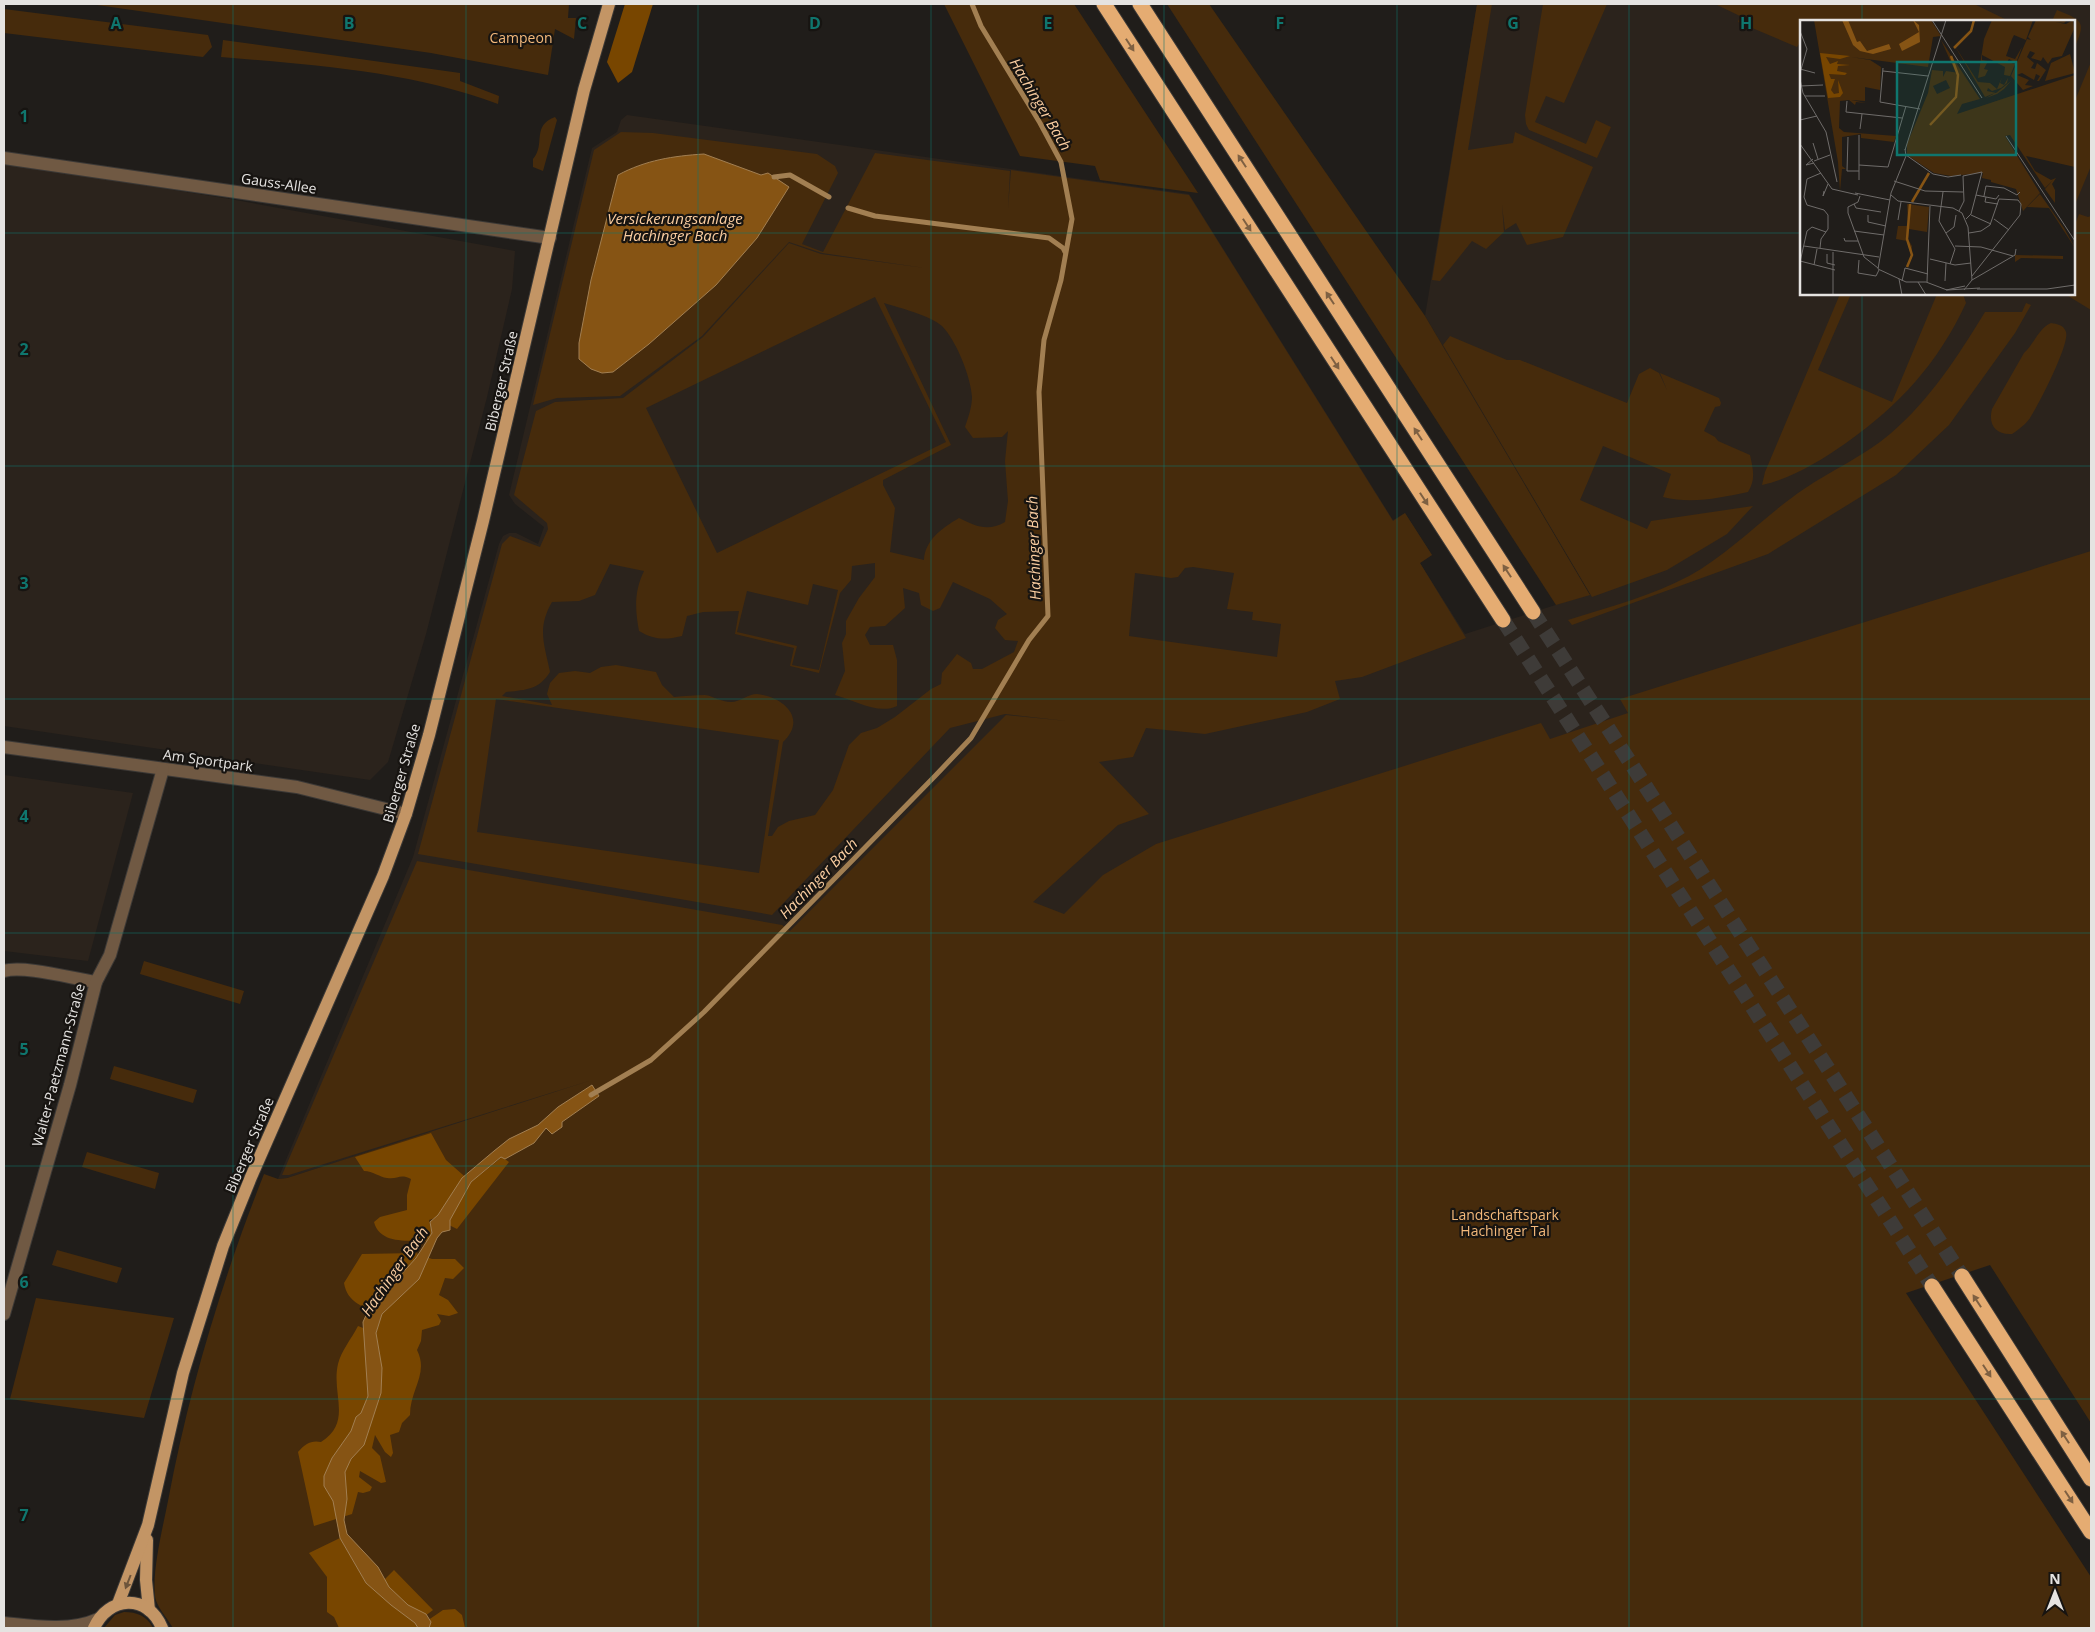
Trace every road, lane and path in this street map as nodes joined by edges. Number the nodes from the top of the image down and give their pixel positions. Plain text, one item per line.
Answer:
1 (609, 4) edge
2 (1104, 4) edge
3 (1140, 4) edge
4 (4, 158) edge
5 (550, 238) junction
6 (1533, 612) tunnel mouth
7 (1503, 620) tunnel mouth
8 (4, 747) edge
9 (162, 769) junction
10 (406, 814) junction
11 (4, 971) edge
12 (96, 982) junction
13 (1962, 1276) tunnel mouth
14 (1932, 1286) tunnel mouth
15 (4, 1314) edge
16 (2091, 1478) edge
17 (148, 1525) junction
18 (2091, 1532) edge
19 (118, 1604) junction
20 (149, 1610) junction
21 (4, 1623) edge
22 (96, 1623) edge
23 (37, 1627) edge
24 (162, 1628) edge

1 - 5 main road, Biberger Straße
2 -> 7 highway
6 -> 3 highway
4 - 5 street, Gauss-Allee
5 - 10 main road, Biberger Straße
8 - 9 street, Am Sportpark
9 - 10 street, Am Sportpark
9 - 12 street, Walter-Paetzmann-Straße
10 - 17 main road, Biberger Straße
11 - 12 street
12 - 15 street, Walter-Paetzmann-Straße
16 -> 13 highway
14 -> 18 highway
17 -> 19 main road, Biberger Straße
17 - 20 main road, Biberger Straße
19 - 20 main road
19 - 22 main road
20 - 24 main road
21 - 23 street
22 - 23 street

